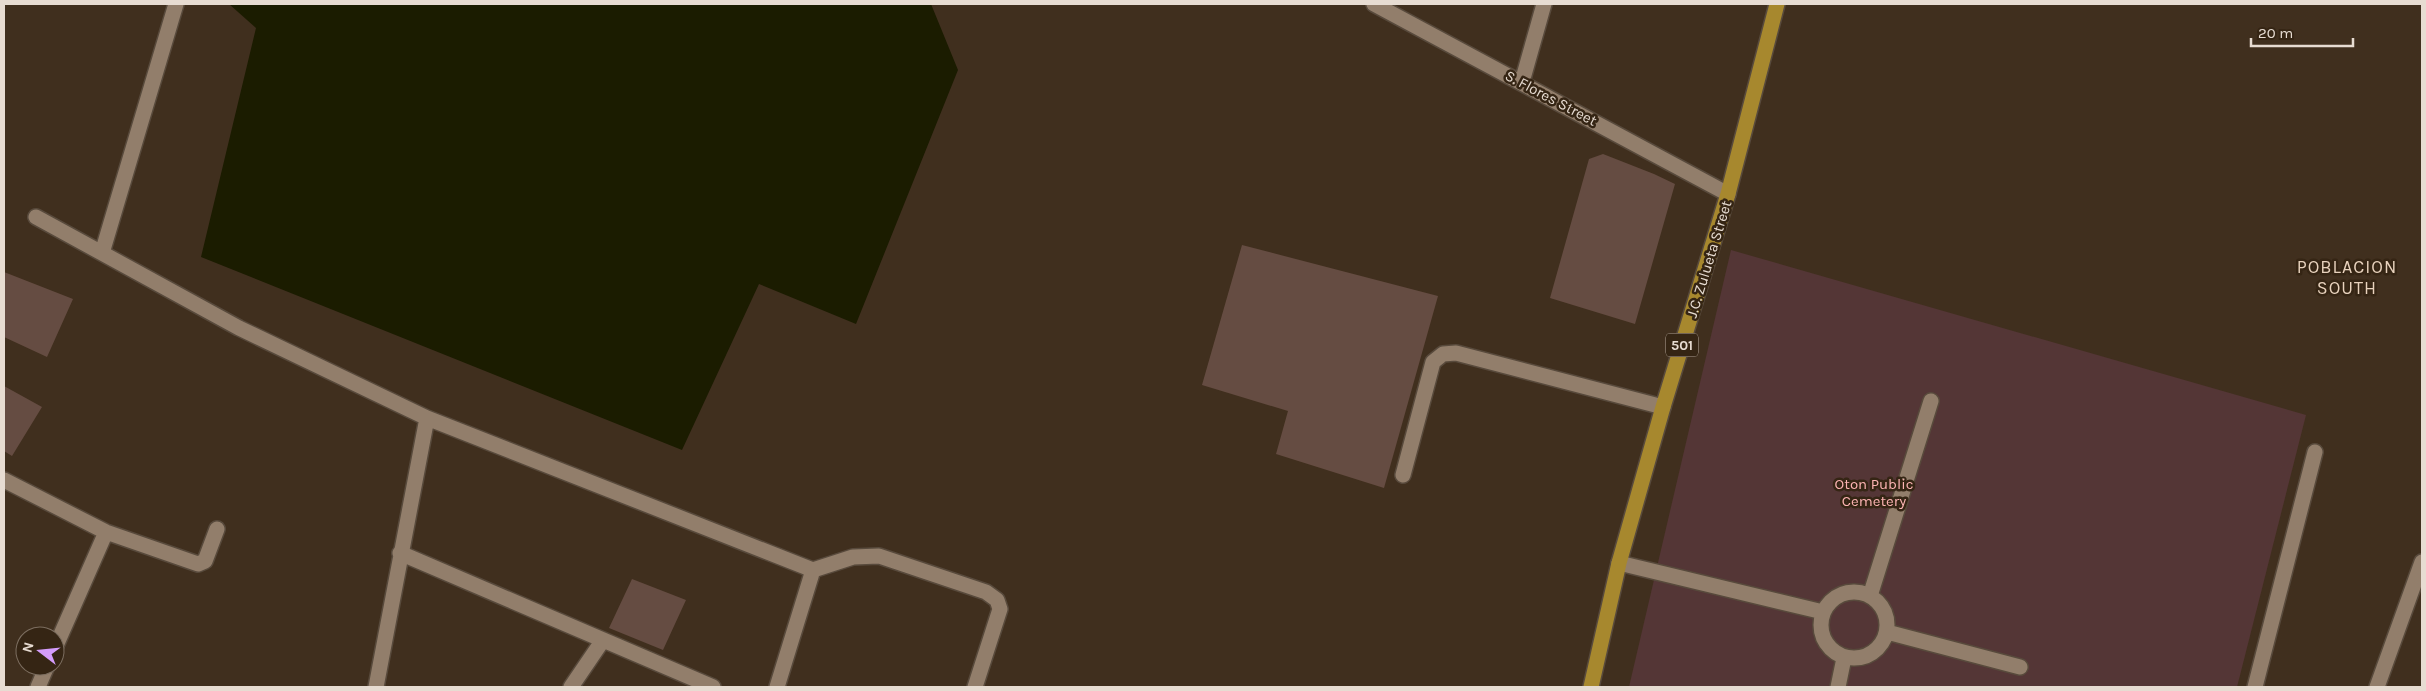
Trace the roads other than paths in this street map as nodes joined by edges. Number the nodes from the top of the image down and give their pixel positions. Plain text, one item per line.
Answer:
1 (176, 4) edge
2 (1374, 4) edge
3 (1544, 4) edge
4 (1777, 4) edge
5 (1522, 82) junction
6 (1728, 194) junction
7 (36, 217) dead end
8 (102, 253) junction
9 (1931, 401) dead end
10 (1663, 407) junction
11 (427, 418) junction
12 (2315, 452) dead end
13 (1403, 475) dead end
14 (4, 480) edge
15 (217, 529) dead end
16 (106, 532) junction
17 (400, 553) junction
18 (2422, 562) edge
19 (1619, 563) junction
20 (812, 570) junction
21 (1870, 596) junction
22 (1823, 612) junction
23 (65, 626) edge
24 (1887, 632) junction
25 (603, 640) junction
26 (1844, 658) junction
27 (2020, 667) dead end
28 (376, 687) edge
29 (571, 687) edge
30 (712, 687) edge
31 (777, 687) edge
32 (975, 687) edge
33 (1591, 687) edge
34 (1838, 687) edge
35 (2255, 687) edge
36 (2377, 687) edge

1 - 8 street
2 - 5 street, S. Flores Street
3 - 5 street
4 - 6 main road, J.C. Zulueta Street / 501
5 - 6 street, S. Flores Street
6 - 10 main road, J.C. Zulueta Street / 501
7 - 8 street
8 - 11 street
9 - 21 street
10 - 13 street
10 - 19 main road, J.C. Zulueta Street / 501
11 - 17 street
11 - 20 street
12 - 35 street
14 - 16 street
15 - 16 street
16 - 23 street
17 - 25 street
17 - 28 street
18 - 36 street
19 - 22 street
19 - 33 main road, J.C. Zulueta Street / 501
20 - 31 street
20 - 32 street
21 - 22 street
21 - 24 street
22 - 26 street
24 - 26 street
24 - 27 street
25 - 29 street
25 - 30 street
26 - 34 street

